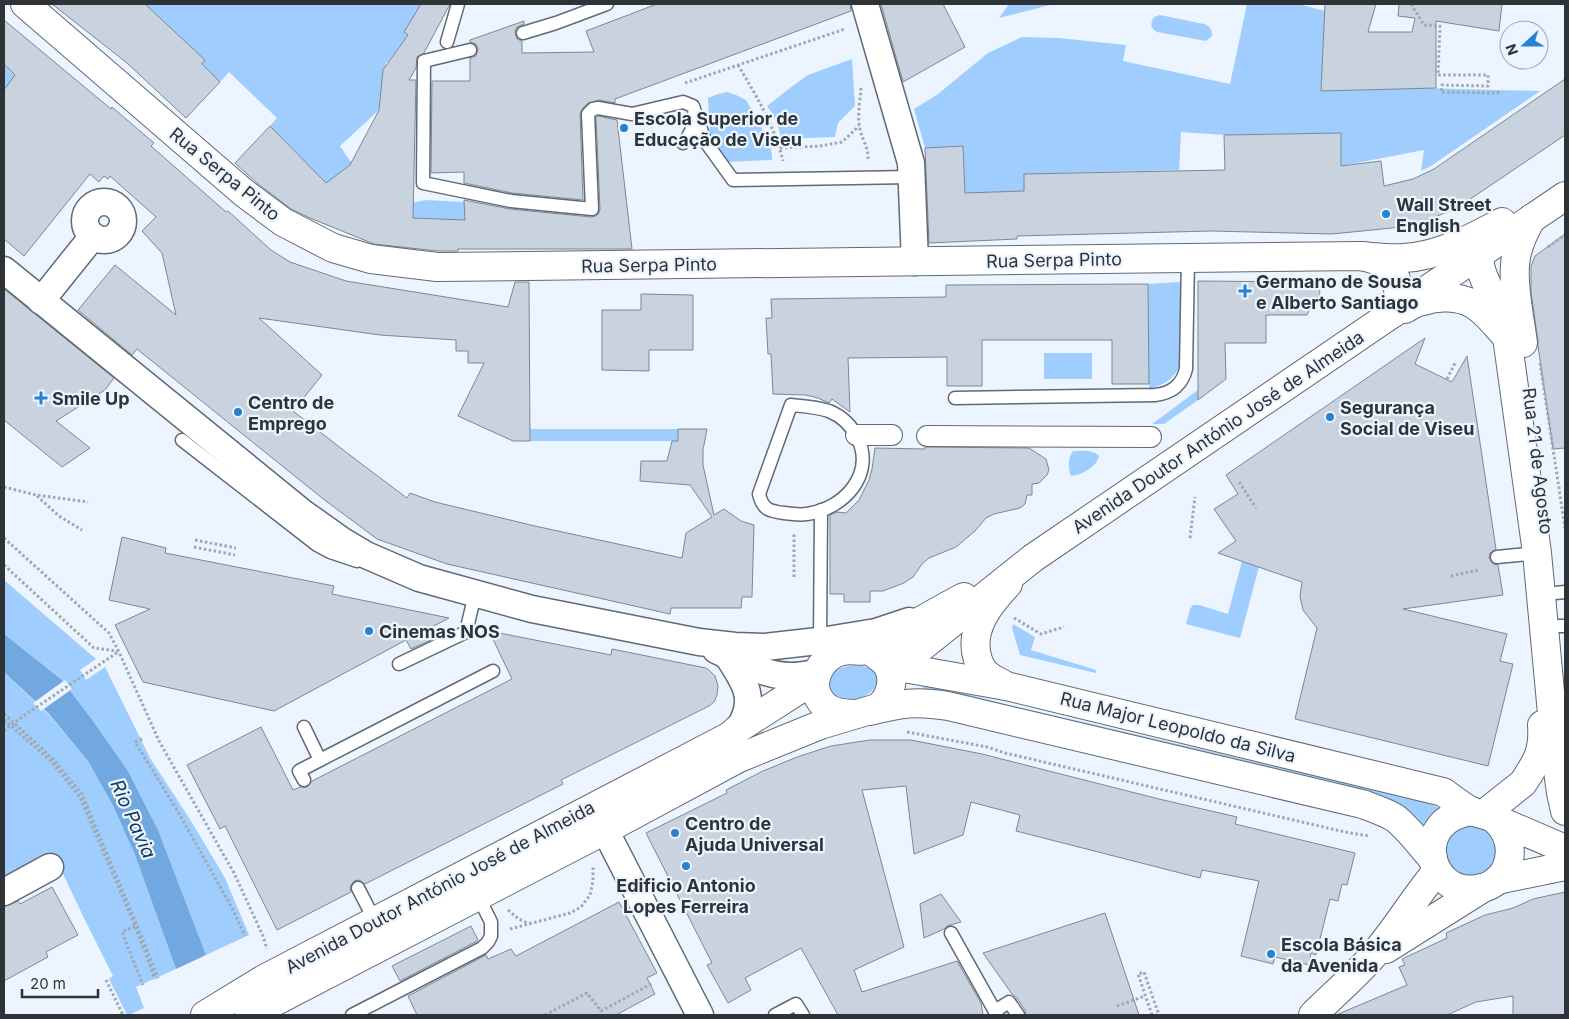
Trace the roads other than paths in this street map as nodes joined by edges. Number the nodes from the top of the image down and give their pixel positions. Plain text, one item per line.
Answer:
1 (25, 4) edge
2 (458, 4) edge
3 (607, 4) edge
4 (865, 4) edge
5 (523, 33) dead end
6 (447, 42) dead end
7 (470, 50) dead end
8 (694, 106) junction
9 (683, 143) dead end
10 (911, 170) junction
11 (1565, 178) edge
12 (1565, 196) edge
13 (1532, 218) junction
14 (1502, 222) junction
15 (93, 236) dead end
16 (1422, 255) junction
17 (1473, 255) junction
18 (1362, 256) junction
19 (1188, 258) junction
20 (915, 262) junction
21 (4, 270) edge
22 (1515, 281) junction
23 (41, 301) junction
24 (1392, 314) junction
25 (1507, 337) junction
26 (955, 398) dead end
27 (856, 435) junction
28 (892, 436) dead end
29 (927, 436) dead end
30 (1151, 437) dead end
31 (182, 440) dead end
32 (821, 510) junction
33 (1537, 553) junction
34 (1497, 557) dead end
35 (1033, 558) junction
36 (419, 578) junction
37 (1553, 593) edge
38 (475, 594) junction
39 (950, 604) junction
40 (1562, 626) edge
41 (820, 641) junction
42 (765, 647) junction
43 (731, 651) junction
44 (877, 661) junction
45 (399, 664) dead end
46 (493, 671) dead end
47 (1565, 671) edge
48 (815, 677) junction
49 (1006, 686) junction
50 (865, 712) junction
51 (304, 727) dead end
52 (740, 728) junction
53 (320, 760) junction
54 (678, 764) junction
55 (304, 780) dead end
56 (1565, 811) edge
57 (1483, 814) junction
58 (610, 839) junction
59 (1565, 860) edge
60 (1435, 865) junction
61 (50, 868) dead end
62 (1490, 884) junction
63 (358, 888) dead end
64 (4, 892) edge
65 (484, 892) junction
66 (375, 921) junction
67 (951, 933) dead end
68 (1371, 957) junction
69 (276, 999) edge
70 (996, 1013) edge
71 (205, 1015) edge
72 (249, 1015) edge
73 (352, 1015) edge
74 (700, 1015) edge
75 (775, 1015) edge
76 (803, 1015) edge
77 (1018, 1015) edge
78 (1313, 1015) edge

1 - 20 street, Rua Serpa Pinto
2 - 6 lane
3 - 5 lane
4 - 10 street
7 - 8 lane
8 - 9 lane
8 - 10 lane
10 - 20 street
11 - 14 street, Avenida Doutor António José de Almeida
12 - 13 street, Avenida Doutor António José de Almeida
13 - 17 street, Avenida Doutor António José de Almeida
13 - 22 street, Rua 21 de Agosto
14 - 16 street, Rua Serpa Pinto
14 - 17 street, Avenida Doutor António José de Almeida
15 - 23 street
16 - 17 street, Rua Serpa Pinto
16 - 18 street, Rua Serpa Pinto
17 - 22 street
17 - 24 street, Avenida Doutor António José de Almeida
17 - 25 street, Rua 21 de Agosto
18 - 19 street, Rua Serpa Pinto
18 - 24 street, Rua Serpa Pinto
19 - 20 street, Rua Serpa Pinto
19 - 26 lane
21 - 23 street
22 - 37 street, Rua 21 de Agosto
23 - 36 street
24 - 25 street
24 - 35 street, Avenida Doutor António José de Almeida
25 - 33 street, Rua 21 de Agosto
27 - 28 street
27 - 32 lane
27 - 32 lane
29 - 30 street
31 - 36 lane
32 - 41 lane
33 - 34 lane
33 - 37 street, Rua 21 de Agosto
35 - 39 street, Avenida Doutor António José de Almeida
35 - 44 street, Avenida Doutor António José de Almeida
35 - 49 street
36 - 38 street
37 - 40 street, Rua 21 de Agosto
37 - 56 street, Rua 21 de Agosto
37 - 57 street, Rua 21 de Agosto
38 - 43 street
38 - 45 lane
39 - 41 street
39 - 44 street, Avenida Doutor António José de Almeida
40 - 47 street, Rua 21 de Agosto
41 - 42 street
42 - 43 street
42 - 44 street
43 - 48 street
43 - 52 street
44 - 48 street, Avenida Doutor António José de Almeida
44 - 49 street, Rua Major Leopoldo da Silva
44 - 50 street, Avenida Doutor António José de Almeida
46 - 53 lane
48 - 50 street
48 - 52 street, Avenida Doutor António José de Almeida
49 - 57 street, Rua Major Leopoldo da Silva
50 - 58 street, Avenida Doutor António José de Almeida
50 - 60 street, Rua Major Leopoldo da Silva
51 - 53 lane
52 - 54 street, Avenida Doutor António José de Almeida
53 - 55 lane
54 - 58 street, Avenida Doutor António José de Almeida
54 - 66 street, Avenida Doutor António José de Almeida
57 - 59 street, Rua Major Leopoldo da Silva
57 - 60 street
57 - 62 street, Rua Major Leopoldo da Silva
58 - 65 street, Avenida Doutor António José de Almeida
58 - 74 street
59 - 62 street, Rua Major Leopoldo da Silva
60 - 62 street, Rua Major Leopoldo da Silva
60 - 68 street
61 - 64 street
62 - 68 street
63 - 66 lane
65 - 69 street, Avenida Doutor António José de Almeida
65 - 73 lane
66 - 69 street, Avenida Doutor António José de Almeida
67 - 70 lane
68 - 78 street
69 - 71 street, Avenida Doutor António José de Almeida
69 - 72 street, Avenida Doutor António José de Almeida
70 - 77 lane
75 - 76 lane

